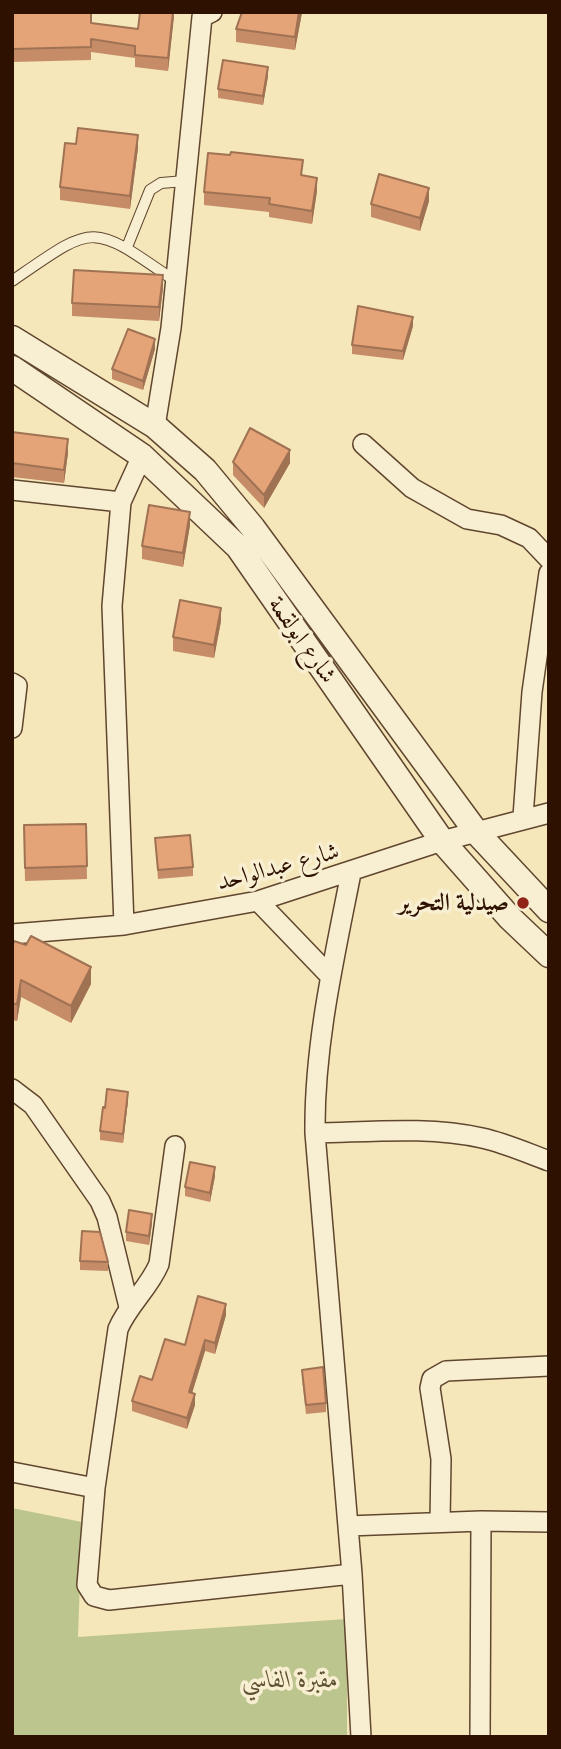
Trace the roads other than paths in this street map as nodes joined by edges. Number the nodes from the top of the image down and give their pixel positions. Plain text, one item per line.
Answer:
1 (199, 14) edge
2 (185, 181) junction
3 (127, 247) junction
4 (12, 282) edge
5 (175, 282) junction
6 (12, 338) edge
7 (12, 368) edge
8 (155, 426) junction
9 (363, 444) dead end
10 (142, 456) junction
11 (12, 490) edge
12 (121, 502) junction
13 (549, 559) edge
14 (549, 573) edge
15 (12, 683) edge
16 (12, 728) edge
17 (549, 813) edge
18 (523, 817) junction
19 (477, 834) junction
20 (442, 841) junction
21 (351, 873) junction
22 (258, 901) junction
23 (549, 910) edge
24 (124, 925) junction
25 (12, 934) edge
26 (549, 955) edge
27 (330, 976) junction
28 (12, 1088) edge
29 (315, 1133) junction
30 (175, 1146) dead end
31 (549, 1161) edge
32 (129, 1307) junction
33 (549, 1366) edge
34 (12, 1472) edge
35 (95, 1488) junction
36 (481, 1521) junction
37 (440, 1522) junction
38 (549, 1522) edge
39 (348, 1526) junction
40 (352, 1574) junction
41 (361, 1737) edge
42 (480, 1737) edge

1 - 2 street
2 - 3 lane
2 - 5 street
3 - 4 lane
3 - 5 lane
5 - 8 street
6 - 8 street, شارع ابولقمة
7 - 10 street, شارع ابولقمة
8 - 19 street, شارع ابولقمة
9 - 13 street
10 - 12 street
10 - 20 street, شارع ابولقمة
11 - 12 street
12 - 24 street
14 - 18 street
15 - 16 street
17 - 18 street, شارع عبدالواحد
18 - 19 street, شارع عبدالواحد
19 - 20 street, شارع عبدالواحد
19 - 23 street, شارع ابولقمة
20 - 21 street, شارع عبدالواحد
20 - 26 street, شارع ابولقمة
21 - 22 street, شارع عبدالواحد
21 - 27 street
22 - 24 street, شارع عبدالواحد
22 - 27 street
24 - 25 street, شارع عبدالواحد
27 - 29 street
28 - 32 street
29 - 31 street
29 - 39 street
30 - 32 street
32 - 35 street
33 - 37 street
34 - 35 street
35 - 40 street
36 - 37 street
36 - 38 street
36 - 42 street
37 - 39 street
39 - 40 street
40 - 41 street

